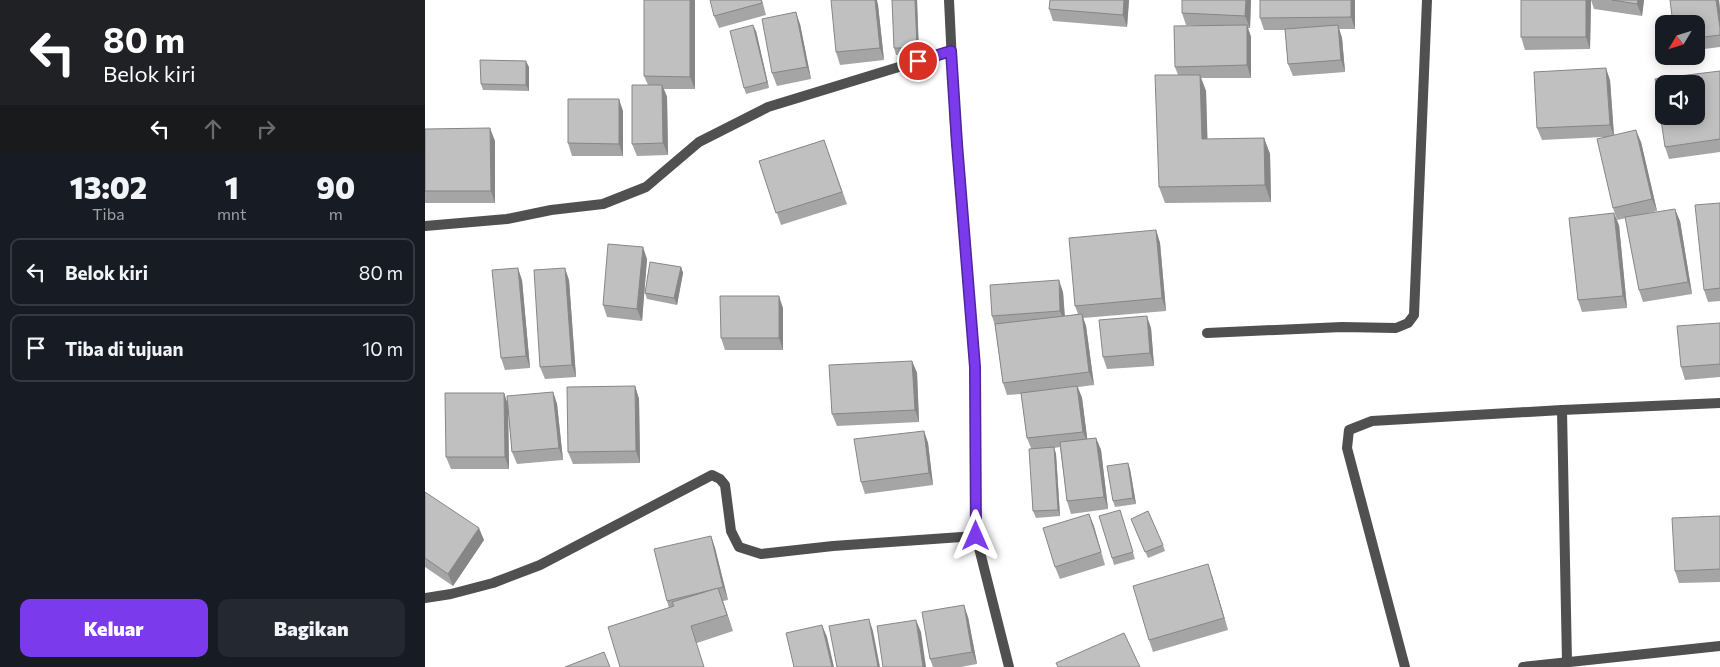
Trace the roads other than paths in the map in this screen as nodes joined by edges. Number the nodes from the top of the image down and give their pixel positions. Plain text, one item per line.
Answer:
1 (949, 0) edge
2 (1427, 0) edge
3 (951, 51) junction
4 (425, 226) edge
5 (1207, 333) dead end
6 (1720, 403) edge
7 (1562, 410) junction
8 (976, 536) junction
9 (425, 598) edge
10 (1720, 646) edge
11 (1567, 662) junction
12 (1009, 667) edge
13 (1405, 667) edge
14 (1523, 667) edge

1 - 3 street
2 - 5 street
3 - 4 street
3 - 8 street
6 - 7 street
7 - 11 street
7 - 13 street
8 - 9 street
8 - 12 street
10 - 11 street
11 - 14 street

